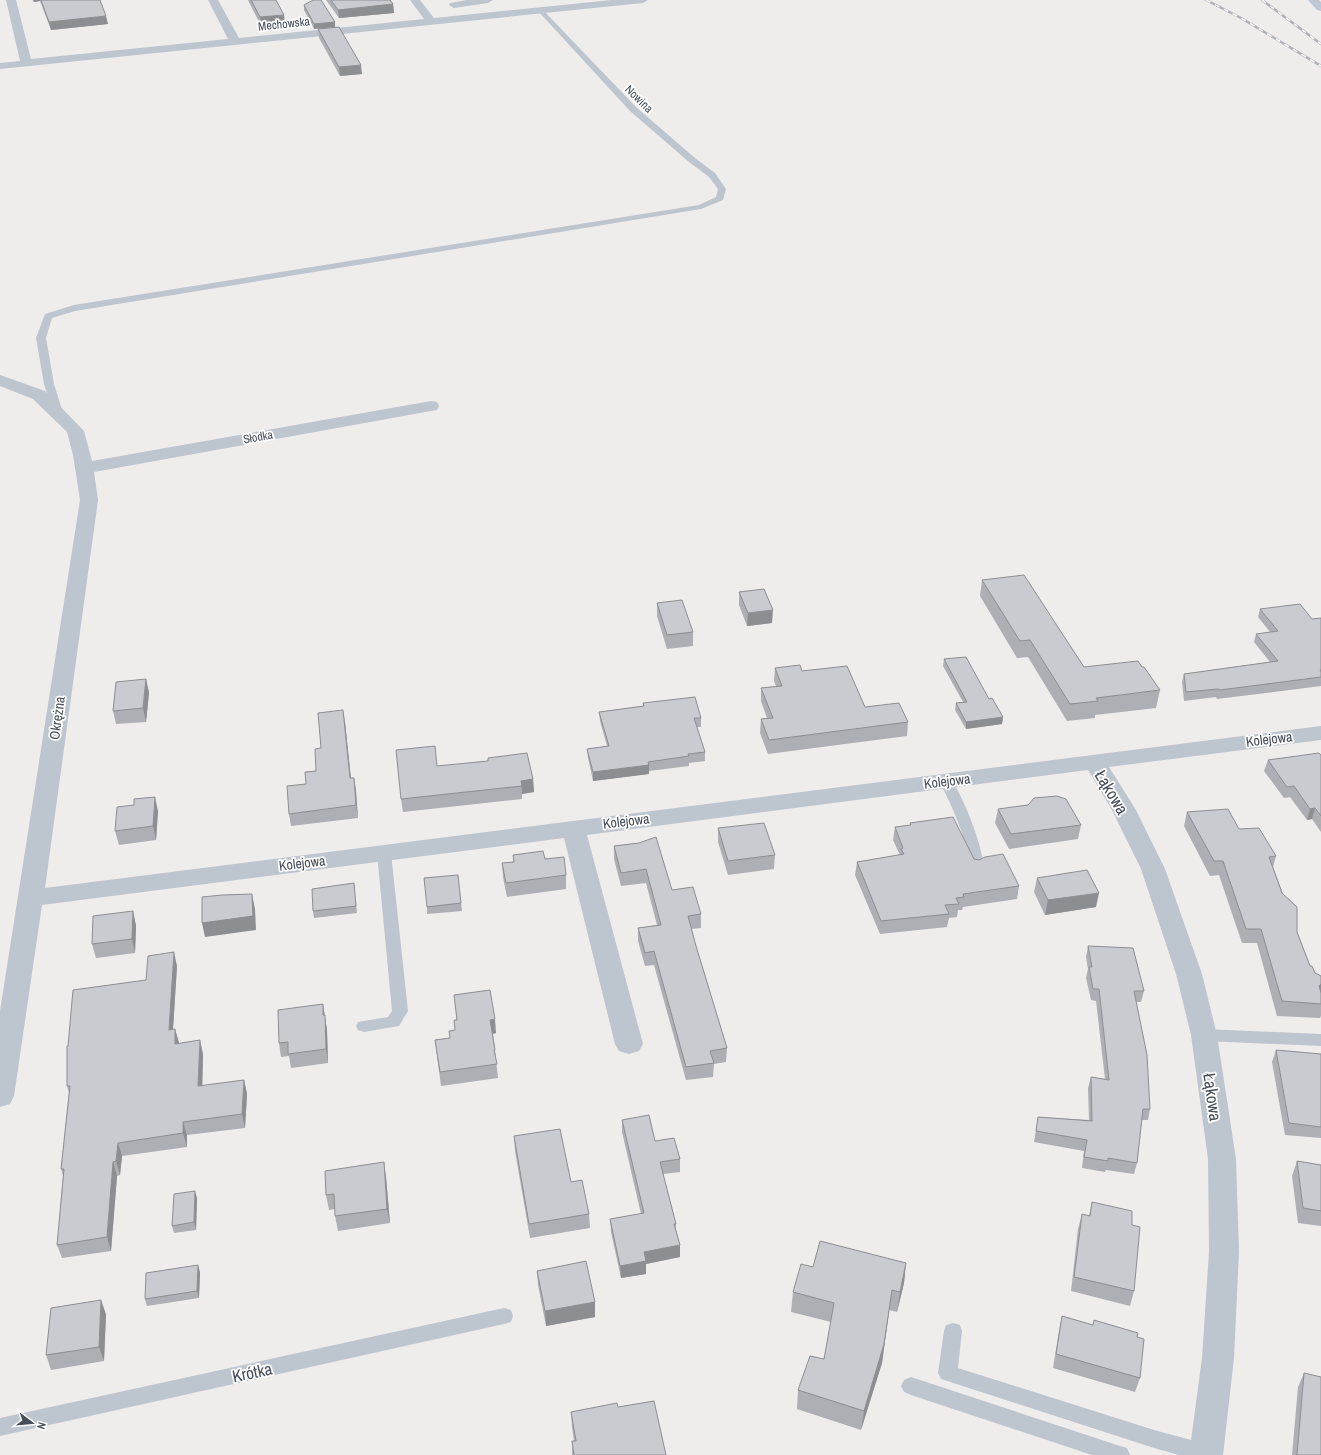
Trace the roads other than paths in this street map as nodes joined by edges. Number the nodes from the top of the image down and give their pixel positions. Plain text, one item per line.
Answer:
1 (11, 0) edge
2 (213, 0) edge
3 (415, 0) edge
4 (488, 0) edge
5 (643, 0) edge
6 (1313, 0) edge
7 (1321, 8) edge
8 (423, 10) junction
9 (540, 10) junction
10 (431, 22) junction
11 (235, 42) junction
12 (26, 63) junction
13 (0, 66) edge
14 (0, 380) edge
15 (431, 406) dead end
16 (58, 413) junction
17 (84, 468) junction
18 (1321, 732) edge
19 (1094, 762) junction
20 (946, 781) junction
21 (573, 828) junction
22 (384, 852) junction
23 (977, 866) edge
24 (31, 898) junction
25 (364, 1026) dead end
26 (1204, 1035) junction
27 (1321, 1040) edge
28 (629, 1044) dead end
29 (0, 1096) edge
30 (504, 1316) dead end
31 (953, 1331) dead end
32 (911, 1386) dead end
33 (0, 1427) edge
34 (1206, 1454) edge
35 (1120, 1455) edge

1 - 12 street
2 - 11 street
3 - 8 street
4 - 8 street
5 - 9 street, Mechowska
6 - 7 main road
8 - 10 street
9 - 10 street, Mechowska
9 - 16 lane, Nowina
10 - 11 street, Mechowska
11 - 12 street, Mechowska
12 - 13 street, Mechowska
14 - 16 street, Okrężna
15 - 17 street, Słodka
16 - 17 street, Okrężna
17 - 24 street, Okrężna
18 - 19 street, Kolejowa
19 - 20 street, Kolejowa
19 - 26 street, Łąkowa
20 - 21 street, Kolejowa
20 - 23 lane
21 - 22 street, Kolejowa
21 - 28 street
22 - 24 street, Kolejowa
22 - 25 lane
24 - 29 street, Okrężna
26 - 27 lane
26 - 34 street, Łąkowa
30 - 33 lane, Krótka
31 - 34 lane
32 - 35 lane

